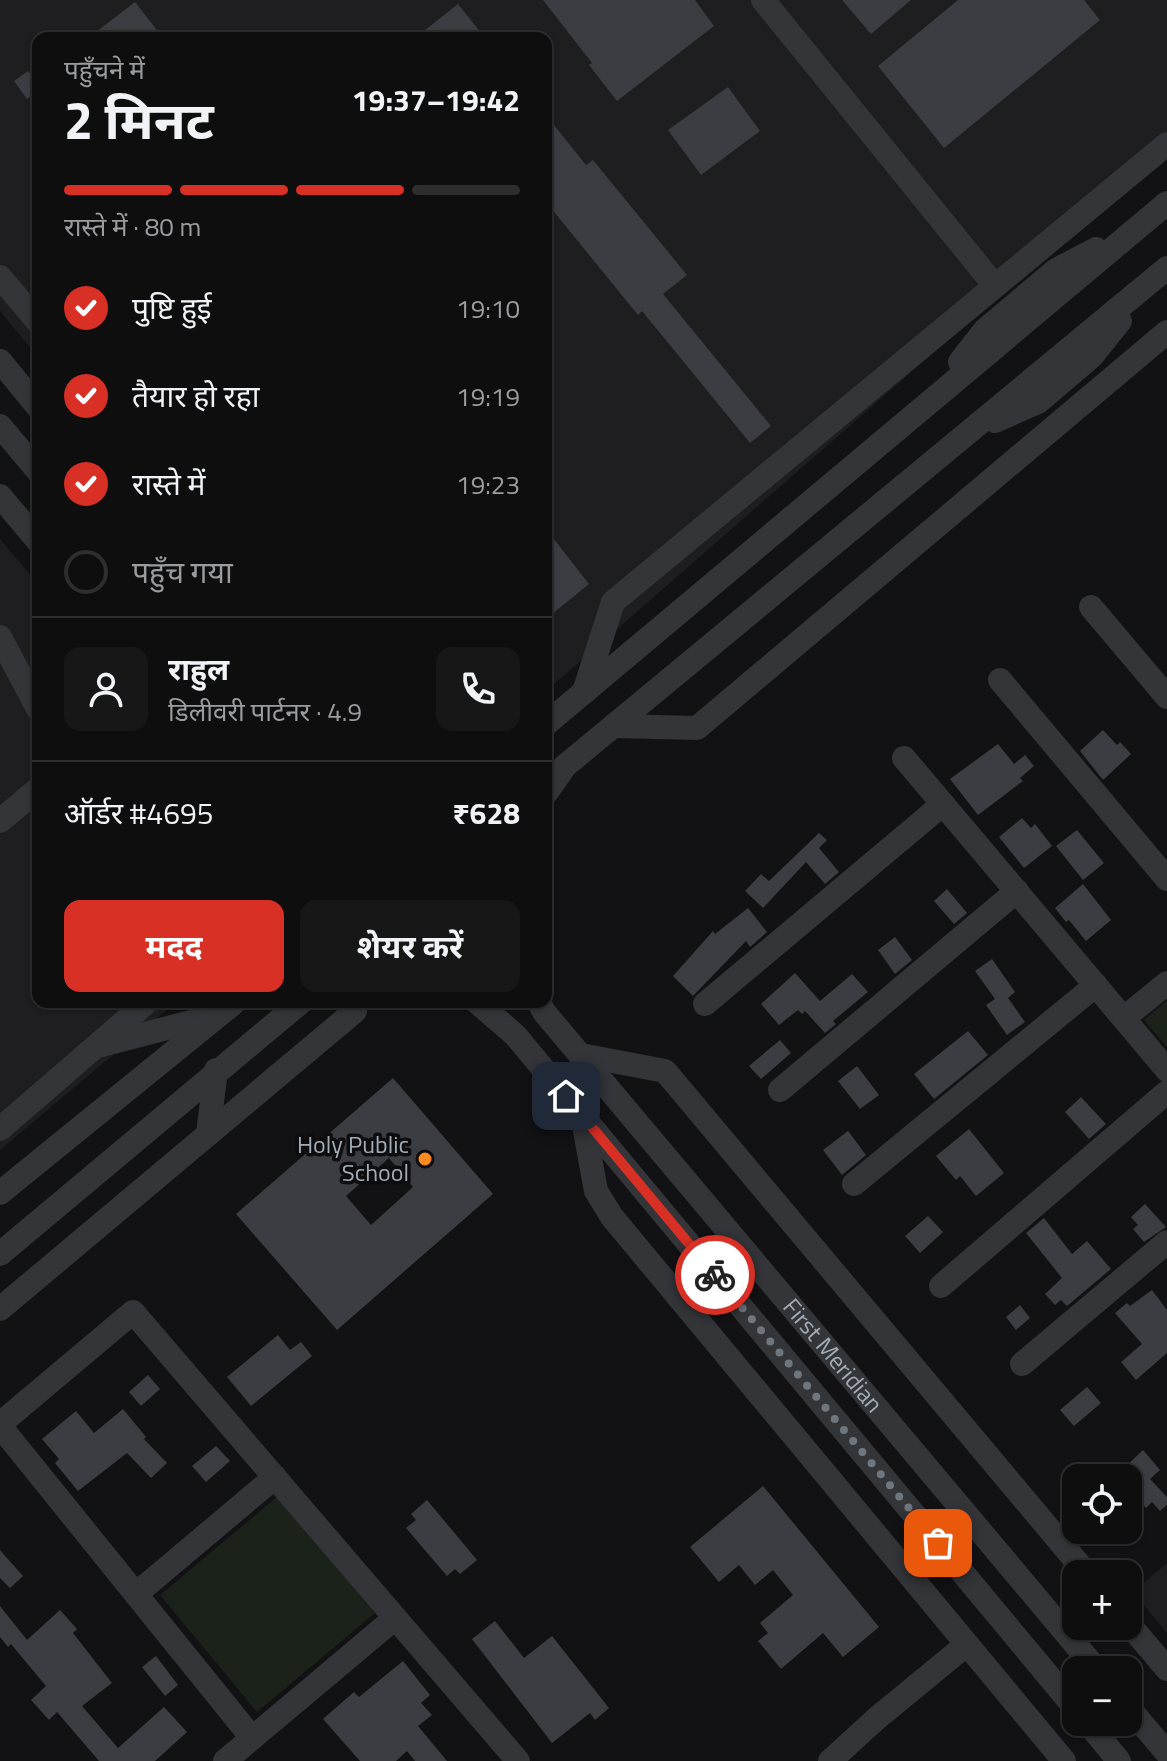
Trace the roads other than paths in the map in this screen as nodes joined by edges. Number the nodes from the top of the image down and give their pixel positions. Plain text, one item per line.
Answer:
1 (763, 0) edge
2 (1167, 144) edge
3 (1167, 203) edge
4 (1159, 275) edge
5 (0, 277) edge
6 (995, 286) junction
7 (32, 315) edge
8 (1163, 343) edge
9 (0, 361) edge
10 (32, 400) edge
11 (0, 426) edge
12 (32, 464) edge
13 (0, 496) edge
14 (32, 534) edge
15 (1091, 607) dead end
16 (0, 637) edge
17 (1000, 680) dead end
18 (584, 692) junction
19 (1167, 697) edge
20 (32, 698) edge
21 (552, 719) edge
22 (614, 726) junction
23 (904, 758) dead end
24 (552, 784) edge
25 (32, 794) edge
26 (943, 804) junction
27 (0, 821) edge
28 (1167, 879) edge
29 (1017, 891) junction
30 (1167, 983) edge
31 (1096, 985) junction
32 (705, 1004) dead end
33 (140, 1008) edge
34 (228, 1008) edge
35 (294, 1008) edge
36 (484, 1008) edge
37 (542, 1008) edge
38 (355, 1011) dead end
39 (1124, 1018) junction
40 (96, 1046) junction
41 (581, 1055) junction
42 (216, 1070) junction
43 (1167, 1070) edge
44 (780, 1090) dead end
45 (1167, 1092) edge
46 (582, 1117) junction
47 (0, 1129) edge
48 (208, 1134) junction
49 (854, 1184) dead end
50 (0, 1193) edge
51 (58, 1205) junction
52 (0, 1254) edge
53 (1162, 1255) edge
54 (0, 1274) edge
55 (941, 1286) dead end
56 (0, 1309) edge
57 (1022, 1364) dead end
58 (0, 1425) edge
59 (275, 1477) junction
60 (1075, 1560) edge
61 (136, 1594) junction
62 (395, 1618) junction
63 (1142, 1640) edge
64 (966, 1645) junction
65 (1085, 1656) edge
66 (1167, 1669) edge
67 (1062, 1692) edge
68 (1142, 1724) edge
69 (1098, 1736) edge
70 (252, 1738) junction
71 (1167, 1753) edge
72 (225, 1761) edge
73 (518, 1761) edge
74 (830, 1761) edge
75 (1064, 1761) edge
76 (1119, 1761) edge

1 - 6 street
2 - 6 street
3 - 18 street
4 - 22 street
5 - 7 street
6 - 18 street
8 - 22 street
9 - 10 street
11 - 12 street
13 - 14 street
15 - 19 street
16 - 20 street
17 - 28 street
18 - 21 street
22 - 24 street
23 - 26 street
25 - 27 street
26 - 29 street
26 - 32 street
29 - 31 street
29 - 44 street
30 - 39 street
31 - 39 street
31 - 49 street
33 - 40 street
34 - 40 street
34 - 50 street
35 - 42 street
36 - 46 street, First Meridian
37 - 41 street, First Meridian
38 - 48 street
39 - 43 street
40 - 47 street
41 - 60 street
41 - 65 street, First Meridian
42 - 48 street
42 - 51 street
45 - 55 street
46 - 64 street
46 - 67 street, First Meridian
48 - 56 street
51 - 52 street
51 - 54 street
53 - 57 street
58 - 59 street
58 - 61 street
59 - 61 street
59 - 62 street
61 - 70 street
62 - 70 street
62 - 73 street
63 - 66 street
64 - 74 street
64 - 75 street
68 - 71 street
69 - 76 street
70 - 72 street

